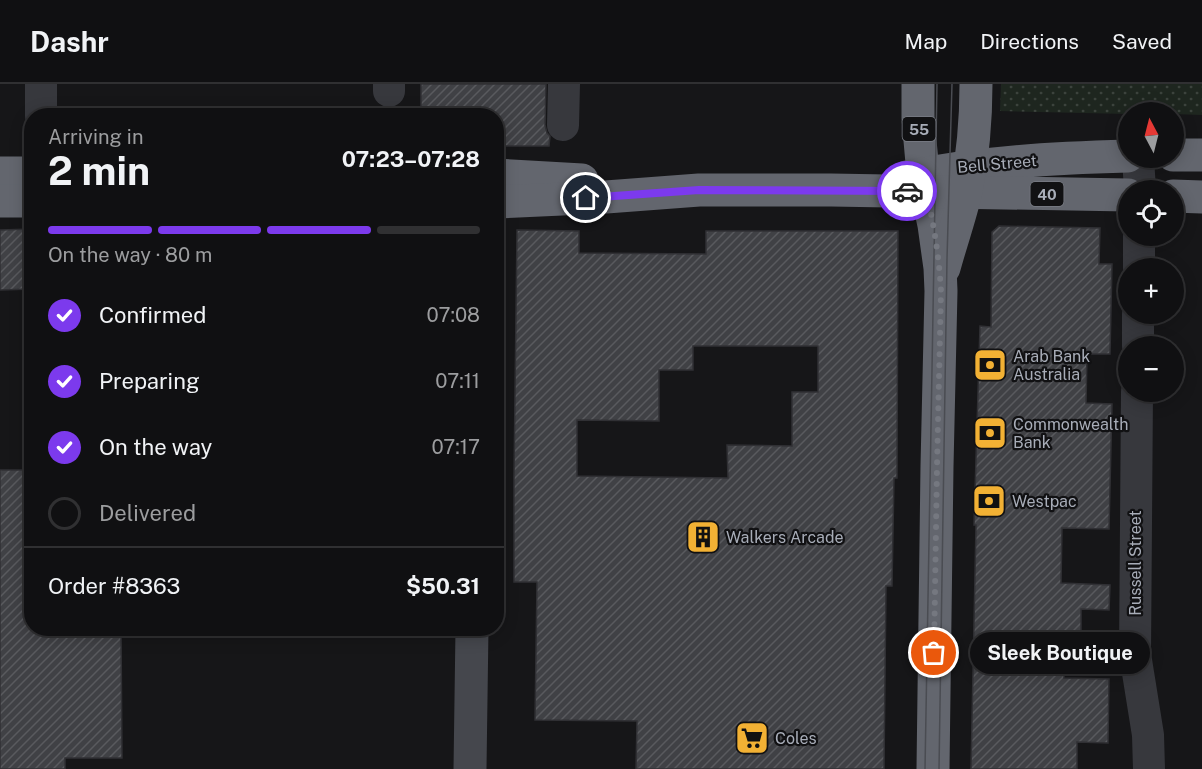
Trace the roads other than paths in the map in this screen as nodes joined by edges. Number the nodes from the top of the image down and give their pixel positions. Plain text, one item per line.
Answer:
1 (41, 84) edge
2 (564, 84) edge
3 (918, 84) edge
4 (976, 84) edge
5 (41, 108) edge
6 (563, 125) dead end
7 (1184, 155) edge
8 (1202, 155) edge
9 (1118, 156) edge
10 (0, 173) edge
11 (24, 173) edge
12 (504, 175) edge
13 (968, 179) junction
14 (924, 182) junction
15 (682, 191) junction
16 (1118, 194) edge
17 (1184, 196) edge
18 (1202, 197) edge
19 (0, 201) edge
20 (24, 201) edge
21 (504, 202) edge
22 (941, 291) junction
23 (1137, 402) edge
24 (472, 636) edge
25 (470, 769) edge
26 (933, 769) edge
27 (1149, 769) edge

1 - 5 street
2 - 6 street
3 - 14 highway, 55
4 - 13 highway, 55
7 - 8 highway
9 - 13 highway, Bell Street / 40
10 - 11 highway
12 - 15 highway, Bell Street / 40
13 - 14 highway, Bell Street / 40
13 - 16 highway, Bell Street / 40
13 - 22 highway, 55
14 - 15 highway, Bell Street / 40
14 - 22 highway, 55
15 - 21 highway, Bell Street / 40
17 - 18 highway
19 - 20 highway
22 - 26 highway, 55
23 - 27 street, Russell Street
24 - 25 street

